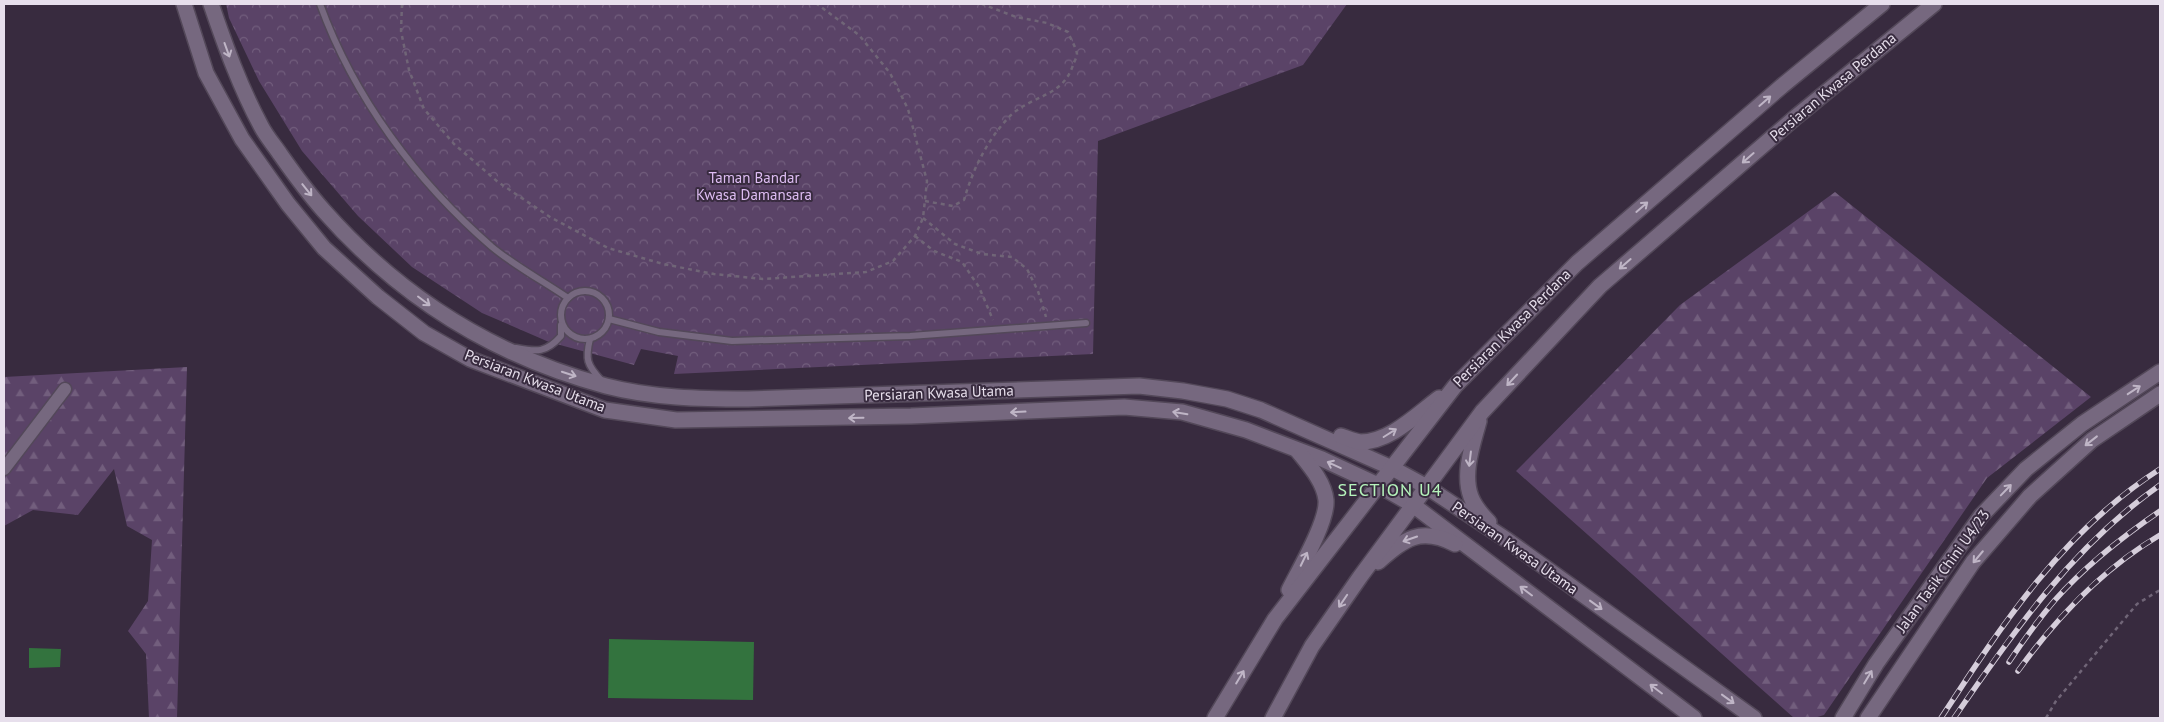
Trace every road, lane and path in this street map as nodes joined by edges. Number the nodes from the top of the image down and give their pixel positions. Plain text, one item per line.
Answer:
1 (184, 4) edge
2 (210, 4) edge
3 (320, 4) edge
4 (402, 4) edge
5 (817, 4) edge
6 (982, 4) edge
7 (1882, 4) edge
8 (1934, 4) edge
9 (925, 201) junction
10 (923, 218) junction
11 (915, 236) junction
12 (568, 298) junction
13 (609, 319) junction
14 (561, 321) junction
15 (1086, 323) dead end
16 (1048, 326) junction
17 (997, 330) junction
18 (590, 339) junction
19 (493, 343) junction
20 (2160, 372) edge
21 (607, 386) junction
22 (1455, 386) junction
23 (65, 389) dead end
24 (2160, 394) edge
25 (1261, 410) junction
26 (1482, 412) junction
27 (1297, 450) junction
28 (1392, 468) junction
29 (4, 469) edge
30 (1378, 485) junction
31 (1426, 487) junction
32 (1413, 505) junction
33 (1507, 540) junction
34 (1487, 562) junction
35 (1360, 577) junction
36 (2160, 590) edge
37 (1275, 619) junction
38 (1215, 718) edge
39 (1273, 718) edge
40 (1694, 718) edge
41 (1754, 718) edge
42 (1843, 718) edge
43 (1868, 718) edge
44 (2046, 718) edge

27 -> 1 main road, Persiaran Kwasa Utama
2 -> 19 main road, Persiaran Kwasa Utama
3 - 12 lane
4 - 11 path
5 - 9 path
6 - 9 path
22 -> 7 main road, Persiaran Kwasa Perdana
8 -> 26 main road, Persiaran Kwasa Perdana
9 - 10 path
10 - 11 path
10 - 16 path
11 - 17 path
12 - 13 lane
12 - 14 lane
13 - 17 lane
13 - 18 lane
14 - 18 lane
14 - 19 lane
15 - 16 lane
16 - 17 lane
18 - 21 lane
19 -> 21 main road, Persiaran Kwasa Utama
42 -> 20 main road, Jalan Tasik Chini U4/23
21 - 25 main road, Persiaran Kwasa Utama
25 -> 22 main road
22 - 28 main road, Persiaran Kwasa Perdana
23 - 29 street
24 -> 43 main road, Jalan Tasik Chini U4/23
25 - 28 main road, Persiaran Kwasa Utama
26 - 31 main road, Persiaran Kwasa Perdana
26 -> 33 main road
30 -> 27 main road, Persiaran Kwasa Utama
37 -> 27 main road
28 - 30 main road, Persiaran Kwasa Perdana
28 - 31 main road, Persiaran Kwasa Utama
30 - 32 main road, Persiaran Kwasa Utama
30 - 37 main road, Persiaran Kwasa Perdana
31 - 32 main road, Persiaran Kwasa Perdana
31 - 33 main road, Persiaran Kwasa Utama
32 - 34 main road, Persiaran Kwasa Utama
32 - 35 main road, Persiaran Kwasa Perdana
33 -> 41 main road, Persiaran Kwasa Utama
34 -> 35 main road
40 -> 34 main road, Persiaran Kwasa Utama
35 -> 39 main road, Persiaran Kwasa Perdana
36 - 44 path
38 -> 37 main road, Persiaran Kwasa Perdana

